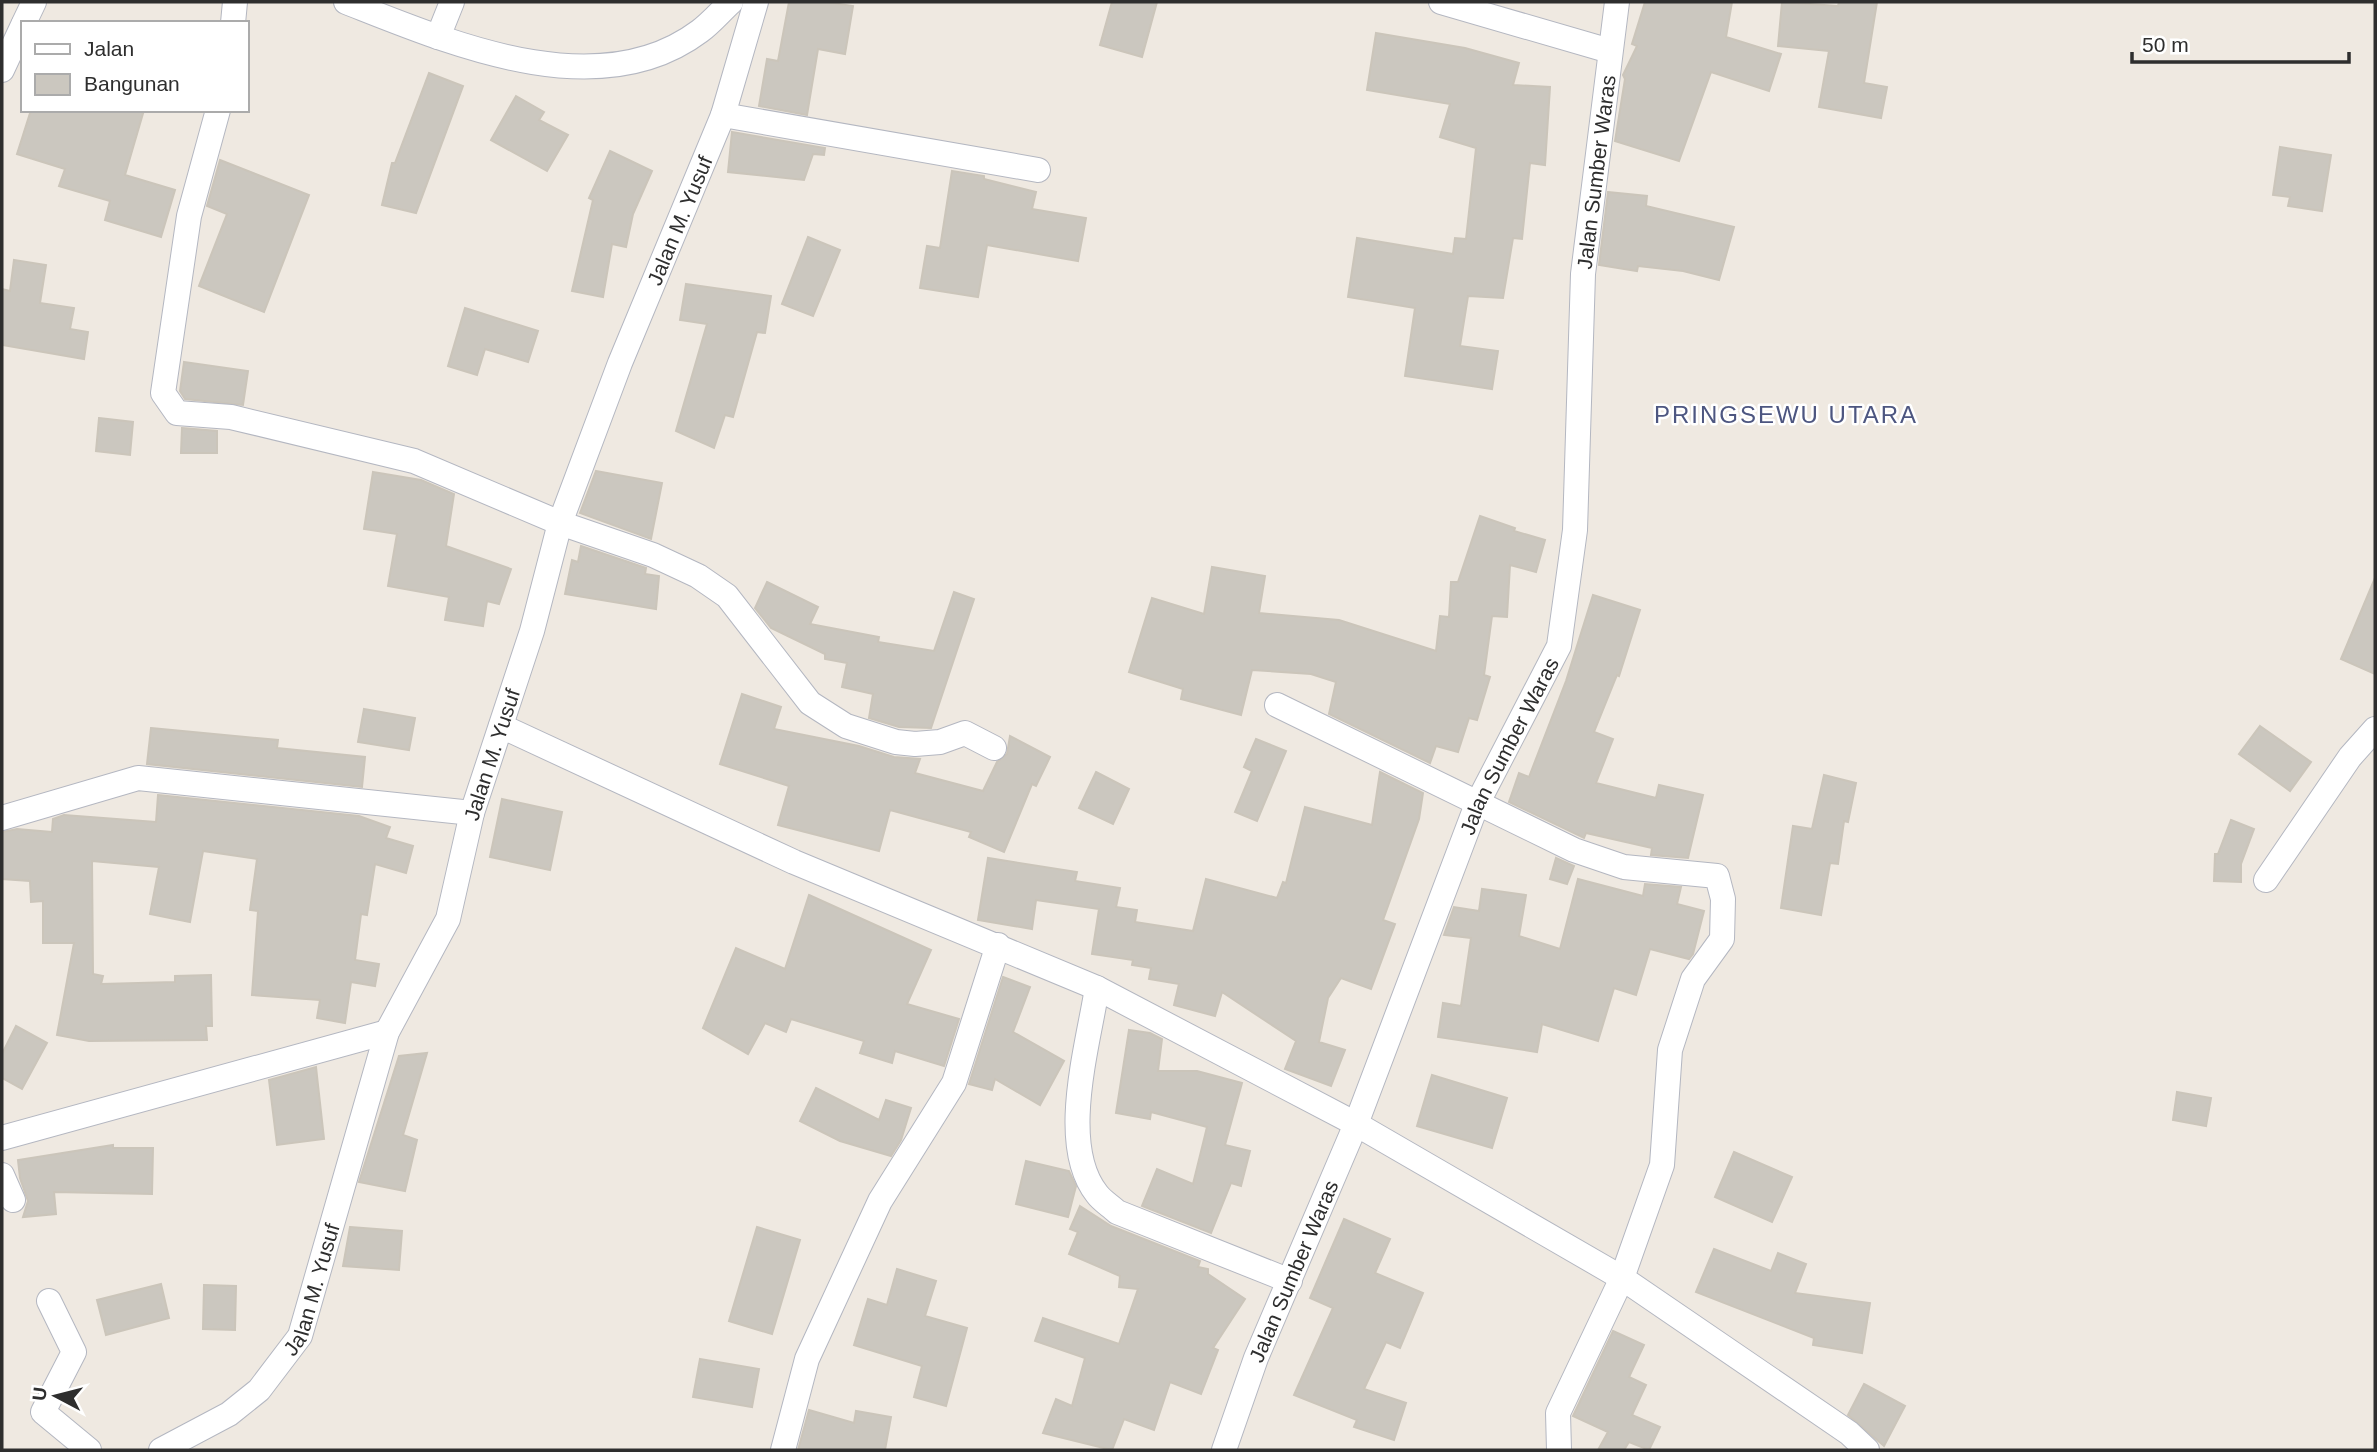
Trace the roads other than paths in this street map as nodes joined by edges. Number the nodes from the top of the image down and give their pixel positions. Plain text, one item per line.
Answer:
1 (34, 2) edge
2 (235, 2) edge
3 (346, 2) edge
4 (452, 2) edge
5 (731, 2) edge
6 (756, 2) edge
7 (1441, 2) edge
8 (1617, 2) edge
9 (24, 21) edge
10 (233, 21) edge
11 (21, 28) edge
12 (438, 37) junction
13 (1610, 51) junction
14 (2, 70) edge
15 (217, 112) edge
16 (723, 115) junction
17 (1038, 170) dead end
18 (560, 523) junction
19 (1277, 705) dead end
20 (501, 726) junction
21 (2375, 729) edge
22 (994, 748) dead end
23 (1477, 804) junction
24 (472, 813) junction
25 (2, 818) edge
26 (2266, 880) dead end
27 (998, 945) junction
28 (1097, 988) junction
29 (387, 1032) junction
30 (1356, 1124) junction
31 (2, 1138) edge
32 (2, 1175) edge
33 (13, 1200) dead end
34 (1622, 1278) junction
35 (1290, 1282) junction
36 (49, 1301) dead end
37 (89, 1450) edge
38 (161, 1450) edge
39 (783, 1450) edge
40 (1224, 1450) edge
41 (1559, 1450) edge
42 (1867, 1450) edge

1 - 9 street
2 - 10 street
3 - 12 street
4 - 12 street
5 - 12 street
6 - 16 street, Jalan M. Yusuf
7 - 13 street
8 - 13 street, Jalan Sumber Waras
11 - 14 street
13 - 23 street, Jalan Sumber Waras
15 - 18 street
16 - 17 street
16 - 18 street, Jalan M. Yusuf
18 - 20 street, Jalan M. Yusuf
18 - 22 street
19 - 23 street
20 - 24 street, Jalan M. Yusuf
20 - 27 street
21 - 26 street
23 - 30 street, Jalan Sumber Waras
23 - 34 street
24 - 25 street
24 - 29 street, Jalan M. Yusuf
27 - 28 street
27 - 39 street
28 - 30 street
28 - 35 street
29 - 31 street
29 - 38 street, Jalan M. Yusuf
30 - 34 street
30 - 35 street, Jalan Sumber Waras
32 - 33 street
34 - 41 street
34 - 42 street
35 - 40 street, Jalan Sumber Waras
36 - 37 street

